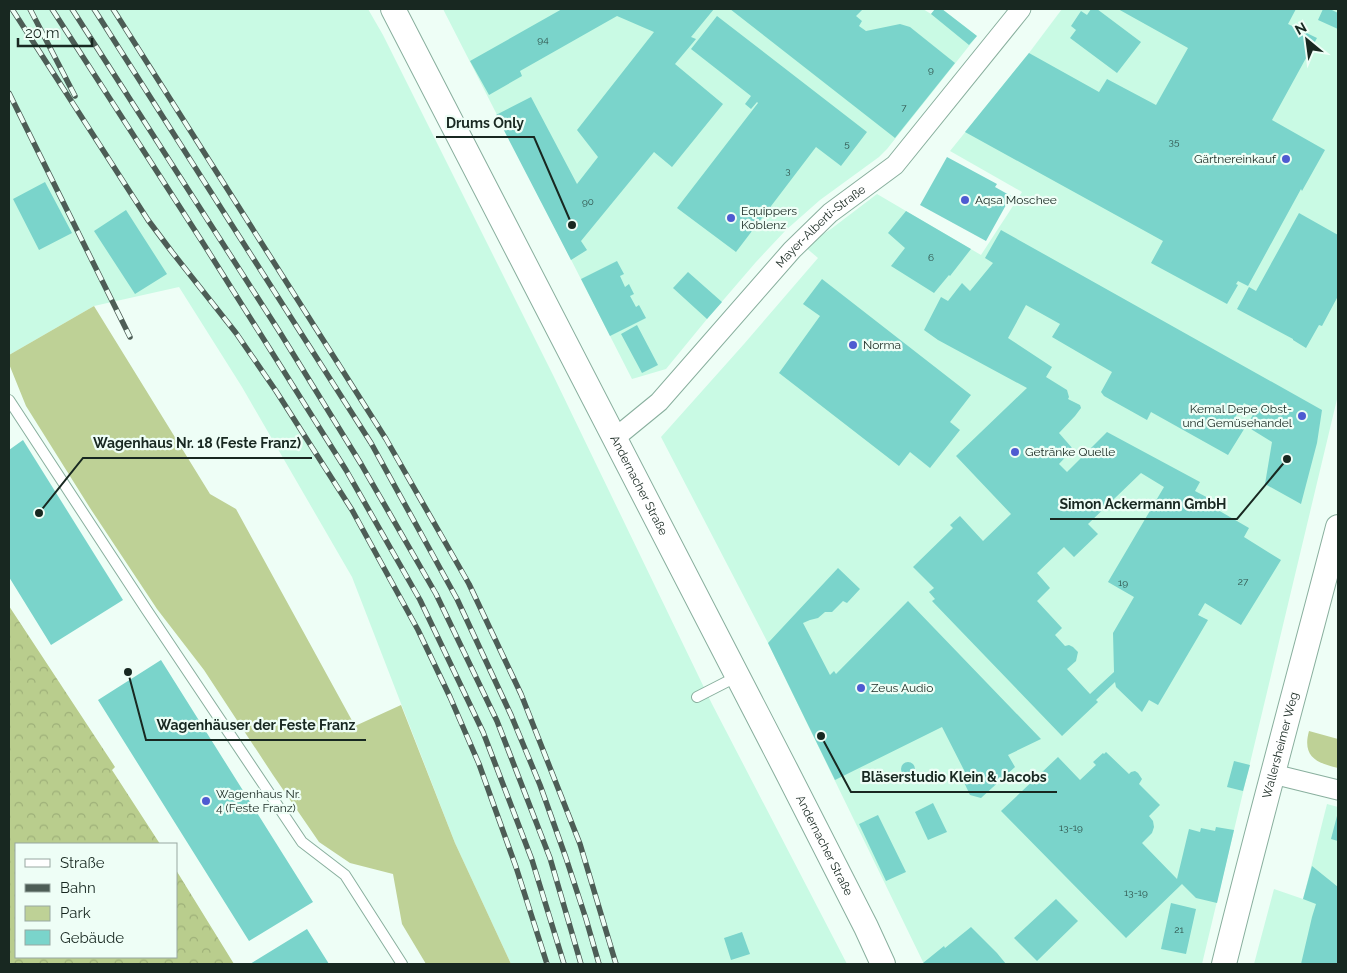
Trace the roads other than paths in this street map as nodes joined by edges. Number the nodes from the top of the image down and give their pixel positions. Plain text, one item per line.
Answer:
1 (393, 9) edge
2 (1021, 9) edge
3 (9, 400) edge
4 (616, 438) junction
5 (1338, 527) edge
6 (738, 676) junction
7 (697, 697) dead end
8 (1274, 774) junction
9 (1338, 790) edge
10 (402, 964) edge
11 (884, 964) edge
12 (1224, 964) edge

1 - 4 street, Andernacher Straße
2 - 4 street, Mayer-Alberti-Straße
3 - 10 lane
4 - 6 street, Andernacher Straße
5 - 8 street, Wallersheimer Weg
6 - 7 lane
6 - 11 street, Andernacher Straße
8 - 9 street
8 - 12 street, Wallersheimer Weg

